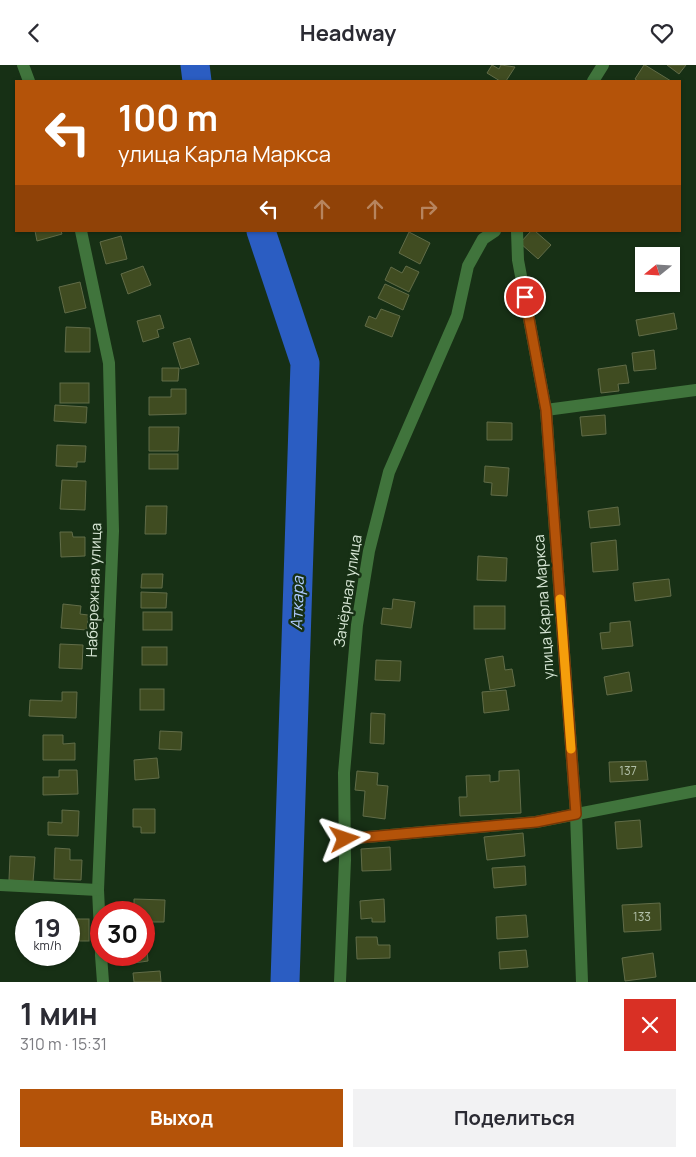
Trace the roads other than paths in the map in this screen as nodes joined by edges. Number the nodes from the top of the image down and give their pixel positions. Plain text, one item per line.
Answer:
1 (23, 65) edge
2 (604, 65) edge
3 (29, 80) edge
4 (594, 80) edge
5 (81, 232) edge
6 (494, 232) edge
7 (517, 232) edge
8 (696, 390) edge
9 (546, 410) junction
10 (696, 791) edge
11 (576, 814) junction
12 (345, 839) junction
13 (0, 885) edge
14 (98, 890) junction
15 (99, 901) edge
16 (102, 966) edge
17 (103, 982) edge
18 (340, 982) edge
19 (582, 982) edge

1 - 3 street
2 - 4 street
5 - 14 street, Набережная улица
6 - 12 street, Зачёрная улица
7 - 9 street, улица Карла Маркса
8 - 9 street
9 - 11 street, улица Карла Маркса
10 - 11 street
11 - 12 street
11 - 19 street, улица Карла Маркса
12 - 18 street, Зачёрная улица
13 - 14 street
14 - 15 street, Набережная улица
16 - 17 street, Набережная улица

